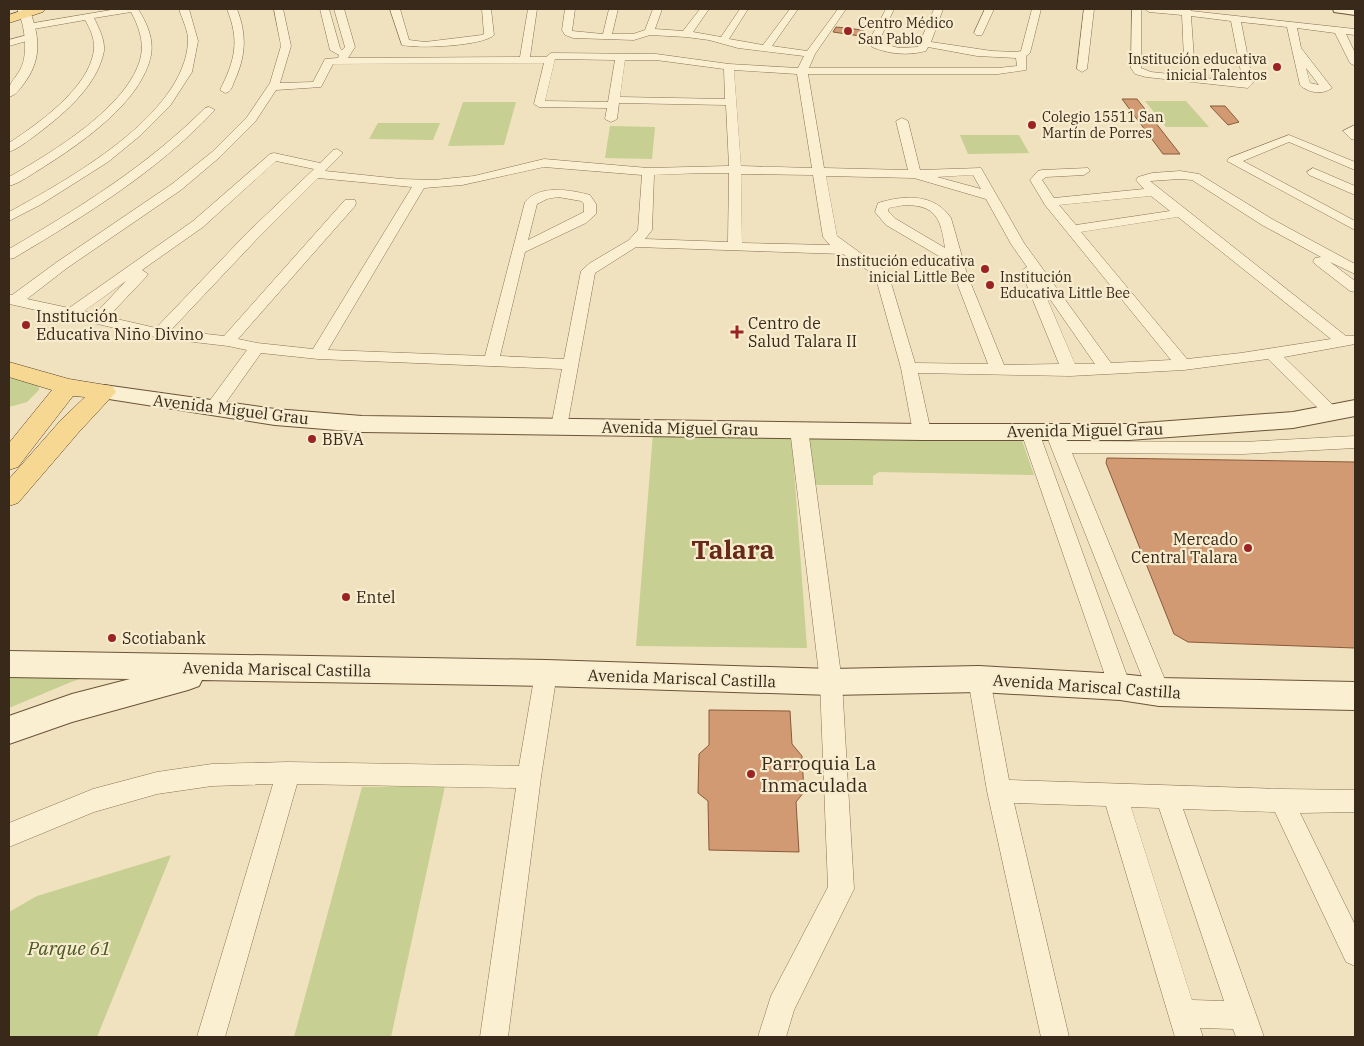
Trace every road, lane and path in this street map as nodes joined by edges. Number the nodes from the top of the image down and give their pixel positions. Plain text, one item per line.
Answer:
1 (133, 9) edge
2 (184, 9) edge
3 (232, 9) edge
4 (278, 9) edge
5 (324, 9) edge
6 (339, 9) edge
7 (395, 9) edge
8 (486, 9) edge
9 (523, 9) edge
10 (533, 9) edge
11 (570, 9) edge
12 (614, 9) edge
13 (657, 9) edge
14 (694, 9) edge
15 (705, 9) edge
16 (744, 9) edge
17 (787, 9) edge
18 (794, 9) edge
19 (842, 9) edge
20 (890, 9) edge
21 (939, 9) edge
22 (989, 9) edge
23 (1036, 9) edge
24 (1089, 9) edge
25 (1136, 9) edge
26 (1149, 9) edge
27 (1339, 9) edge
28 (29, 10) edge
29 (1186, 11) edge
30 (1355, 11) edge
31 (88, 17) junction
32 (9, 18) edge
33 (1235, 18) junction
34 (1291, 25) junction
35 (1339, 30) junction
36 (777, 31) junction
37 (29, 32) junction
38 (649, 32) junction
39 (1355, 32) edge
40 (528, 34) junction
41 (686, 34) junction
42 (979, 34) dead end
43 (607, 36) junction
44 (724, 40) junction
45 (9, 43) edge
46 (925, 44) junction
47 (425, 45) junction
48 (766, 48) junction
49 (1297, 49) dead end
50 (908, 51) junction
51 (810, 54) junction
52 (1021, 55) junction
53 (621, 56) junction
54 (343, 57) junction
55 (1189, 59) dead end
56 (525, 60) junction
57 (550, 60) junction
58 (423, 61) junction
59 (1355, 63) edge
60 (728, 68) junction
61 (1082, 69) dead end
62 (802, 71) junction
63 (917, 72) junction
64 (273, 87) junction
65 (225, 90) dead end
66 (9, 93) edge
67 (731, 102) junction
68 (614, 103) junction
69 (209, 110) dead end
70 (611, 119) dead end
71 (902, 121) dead end
72 (1355, 128) edge
73 (1355, 137) edge
74 (9, 148) edge
75 (337, 153) dead end
76 (1338, 159) junction
77 (1355, 166) edge
78 (320, 170) junction
79 (734, 171) junction
80 (1084, 171) dead end
81 (648, 172) junction
82 (819, 172) junction
83 (915, 174) junction
84 (9, 182) edge
85 (422, 183) junction
86 (1355, 191) edge
87 (1154, 192) junction
88 (991, 196) junction
89 (1050, 202) junction
90 (350, 203) dead end
91 (1181, 213) junction
92 (9, 217) edge
93 (1267, 222) junction
94 (1355, 226) edge
95 (1072, 229) junction
96 (633, 243) junction
97 (1018, 244) junction
98 (735, 245) junction
99 (165, 248) junction
100 (520, 249) junction
101 (845, 250) junction
102 (9, 255) edge
103 (955, 260) junction
104 (1355, 270) edge
105 (1339, 276) junction
106 (1355, 288) edge
107 (11, 300) edge
108 (73, 312) junction
109 (97, 320) junction
110 (159, 334) junction
111 (1349, 340) edge
112 (228, 341) junction
113 (257, 348) junction
114 (318, 354) junction
115 (1271, 354) junction
116 (491, 361) junction
117 (570, 364) junction
118 (1184, 365) junction
119 (909, 368) junction
120 (9, 369) edge
121 (1107, 370) junction
122 (998, 371) junction
123 (1070, 371) junction
124 (67, 387) junction
125 (104, 392) junction
126 (214, 407) junction
127 (1344, 411) edge
128 (559, 427) junction
129 (799, 429) junction
130 (922, 432) junction
131 (1030, 432) junction
132 (1057, 439) junction
133 (1355, 442) edge
134 (11, 454) edge
135 (9, 496) edge
136 (9, 664) edge
137 (223, 669) junction
138 (546, 673) junction
139 (979, 680) junction
140 (831, 682) junction
141 (1120, 687) junction
142 (1159, 692) junction
143 (1355, 696) edge
144 (9, 730) edge
145 (288, 773) junction
146 (529, 777) junction
147 (999, 791) junction
148 (1115, 795) junction
149 (1166, 797) junction
150 (1282, 801) junction
151 (1355, 801) edge
152 (9, 835) edge
153 (1355, 953) edge
154 (1185, 1026) edge
155 (1247, 1026) edge
156 (211, 1037) edge
157 (494, 1037) edge
158 (772, 1037) edge
159 (1055, 1037) edge

1 - 31 street
1 - 84 street
2 - 92 street
3 - 65 street
4 - 64 street
5 - 54 street
6 - 54 street
7 - 47 street
8 - 47 street
9 - 40 street
10 - 40 street
11 - 43 street
12 - 43 street
13 - 38 street
14 - 41 street
15 - 41 street
16 - 44 street
17 - 36 street
18 - 36 street
19 - 51 street
20 - 50 street
21 - 46 street
22 - 42 street
23 - 52 street
24 - 61 street
25 - 33 street
26 - 29 street
27 - 30 main road
28 - 32 main road
28 - 37 street
29 - 33 street
29 - 55 street
31 - 37 street
31 - 74 street
33 - 34 street
34 - 35 street
34 - 49 street
35 - 39 street
35 - 59 street
36 - 48 street
37 - 45 street
37 - 66 street
38 - 41 street
38 - 43 street
40 - 56 street
41 - 44 street
44 - 48 street
46 - 50 street
46 - 52 street
47 - 58 street
48 - 51 street
50 - 63 street
51 - 62 street
52 - 63 street
53 - 57 street
53 - 60 street
53 - 68 street
54 - 58 street
54 - 64 street
56 - 57 street
56 - 58 street
57 - 68 street
60 - 62 street
60 - 67 street
62 - 63 street
62 - 82 street
64 - 107 street
67 - 68 street
67 - 79 street
68 - 70 street
69 - 102 street
71 - 83 street
72 - 73 street
75 - 78 street
76 - 77 street
76 - 86 street
76 - 94 street
78 - 85 street
78 - 99 street
78 - 110 street
79 - 81 street
79 - 82 street
79 - 98 street
80 - 89 street
81 - 85 street
81 - 96 street
82 - 83 street
82 - 101 street
83 - 88 street
83 - 88 street
85 - 114 street
87 - 89 street
87 - 91 street
87 - 93 street
88 - 97 street
89 - 95 street
90 - 112 street
91 - 95 street
91 - 111 street
93 - 104 street
93 - 105 street
95 - 118 street
96 - 98 street
96 - 117 street
97 - 121 street
97 - 123 street
98 - 101 street
99 - 108 street
99 - 109 street
100 - 100 street
100 - 116 street
101 - 119 street
103 - 103 street
103 - 122 street
104 - 105 street
105 - 106 street
107 - 108 street
108 - 109 street
109 - 110 street
110 - 112 street
111 - 115 street
112 - 113 street
113 - 114 street
113 - 126 street
114 - 116 street
115 - 118 street
115 - 127 street
116 - 117 street
117 - 128 street
118 - 121 street
119 - 122 street
119 - 130 street
120 - 124 main road, Avenida Miguel Grau
121 - 123 street
122 - 123 street
124 - 125 main road, Avenida Miguel Grau
124 - 134 main road
125 - 126 main road, Avenida Miguel Grau
125 - 135 main road
126 - 128 main road, Avenida Miguel Grau
127 - 132 main road, Avenida Miguel Grau
128 - 129 main road, Avenida Miguel Grau
129 - 130 main road, Avenida Miguel Grau
129 - 140 street
130 - 131 main road, Avenida Miguel Grau
131 - 132 main road, Avenida Miguel Grau
131 - 141 street
132 - 133 street
132 - 142 street
136 - 137 main road, Avenida Mariscal Castilla
137 - 138 main road, Avenida Mariscal Castilla
137 - 144 main road
138 - 140 main road, Avenida Mariscal Castilla
138 - 146 street
139 - 140 main road, Avenida Mariscal Castilla
139 - 141 main road, Avenida Mariscal Castilla
139 - 147 street
140 - 158 street
141 - 142 main road, Avenida Mariscal Castilla
142 - 143 main road, Avenida Mariscal Castilla
145 - 146 street
145 - 152 street
145 - 156 street
146 - 157 street
147 - 148 street
147 - 159 street
148 - 149 street
148 - 154 street
149 - 150 street
149 - 155 street
150 - 151 street
150 - 153 street
154 - 155 street

